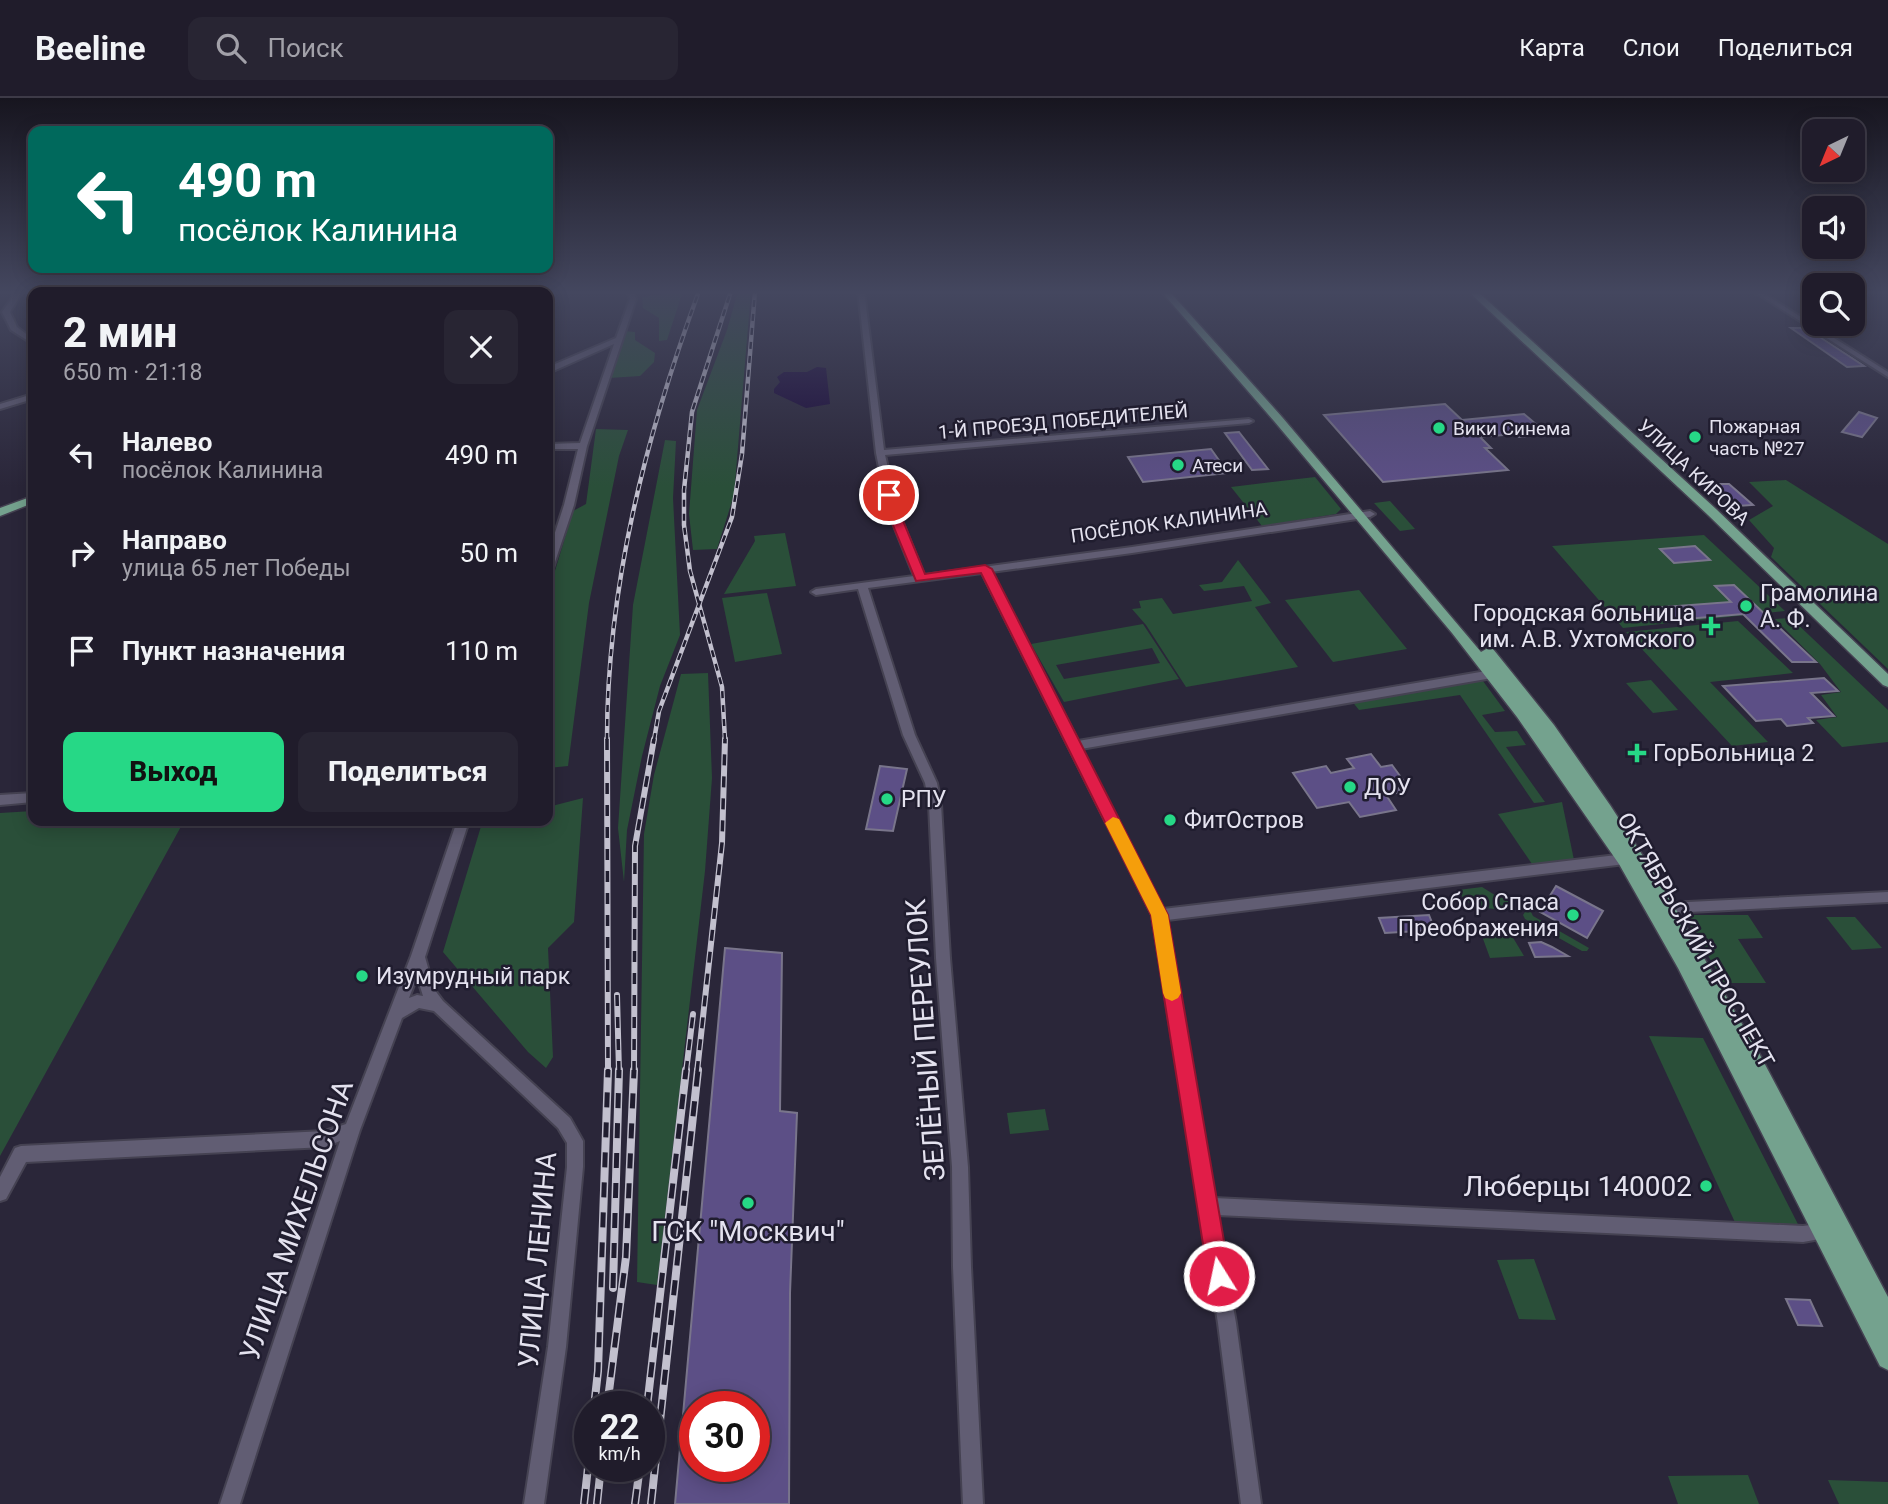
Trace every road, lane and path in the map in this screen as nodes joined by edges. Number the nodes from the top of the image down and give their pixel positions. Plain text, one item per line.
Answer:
1 (579, 357) edge
2 (613, 357) edge
3 (869, 357) edge
4 (1224, 357) edge
5 (1233, 357) edge
6 (1543, 357) edge
7 (1860, 357) edge
8 (553, 368) edge
9 (1888, 374) edge
10 (28, 398) edge
11 (0, 407) edge
12 (1250, 421) dead end
13 (553, 446) edge
14 (583, 446) junction
15 (880, 453) junction
16 (28, 501) edge
17 (0, 512) edge
18 (1364, 515) junction
19 (553, 553) edge
20 (985, 569) junction
21 (920, 578) junction
22 (862, 586) junction
23 (816, 592) dead end
24 (1492, 674) junction
25 (1888, 682) edge
26 (1075, 746) junction
27 (28, 798) edge
28 (0, 800) edge
29 (461, 826) edge
30 (1625, 859) junction
31 (1888, 897) edge
32 (1668, 908) junction
33 (1159, 915) junction
34 (418, 956) junction
35 (438, 1005) junction
36 (396, 1014) junction
37 (352, 1130) junction
38 (0, 1193) edge
39 (1206, 1206) junction
40 (1825, 1231) junction
41 (1888, 1321) edge
42 (1888, 1358) edge
43 (230, 1504) edge
44 (534, 1504) edge
45 (973, 1504) edge
46 (1251, 1504) edge

1 - 8 street
2 - 14 street
3 - 15 street
4 - 18 main road, ОКТЯБРЬСКИЙ ПРОСПЕКТ
5 - 18 main road, ОКТЯБРЬСКИЙ ПРОСПЕКТ
6 - 25 main road, УЛИЦА КИРОВА
7 - 9 street
10 - 11 street
12 - 15 street, 1-Й ПРОЕЗД ПОБЕДИТЕЛЕЙ
13 - 14 street
14 - 19 street
15 - 21 street
16 - 17 main road
18 - 20 street, ПОСЁЛОК КАЛИНИНА
18 - 24 main road, ОКТЯБРЬСКИЙ ПРОСПЕКТ
18 - 32 main road, ОКТЯБРЬСКИЙ ПРОСПЕКТ
20 - 21 street, ПОСЁЛОК КАЛИНИНА
20 - 26 street
21 - 22 street, ПОСЁЛОК КАЛИНИНА
22 - 23 street, ПОСЁЛОК КАЛИНИНА
22 - 45 street, ЗЕЛЁНЫЙ ПЕРЕУЛОК
24 - 26 street
24 - 30 main road, ОКТЯБРЬСКИЙ ПРОСПЕКТ
26 - 33 street
27 - 28 street
29 - 34 street, УЛИЦА МИХЕЛЬСОНА
30 - 33 street
30 - 40 main road, ОКТЯБРЬСКИЙ ПРОСПЕКТ
31 - 32 street
32 - 41 main road, ОКТЯБРЬСКИЙ ПРОСПЕКТ
33 - 39 street
34 - 35 street, УЛИЦА ЛЕНИНА
34 - 36 street, УЛИЦА МИХЕЛЬСОНА
35 - 36 street
35 - 44 street, УЛИЦА ЛЕНИНА
36 - 37 street, УЛИЦА МИХЕЛЬСОНА
37 - 38 street
37 - 43 street, УЛИЦА МИХЕЛЬСОНА
39 - 40 street
39 - 46 street
40 - 42 main road, ОКТЯБРЬСКИЙ ПРОСПЕКТ

